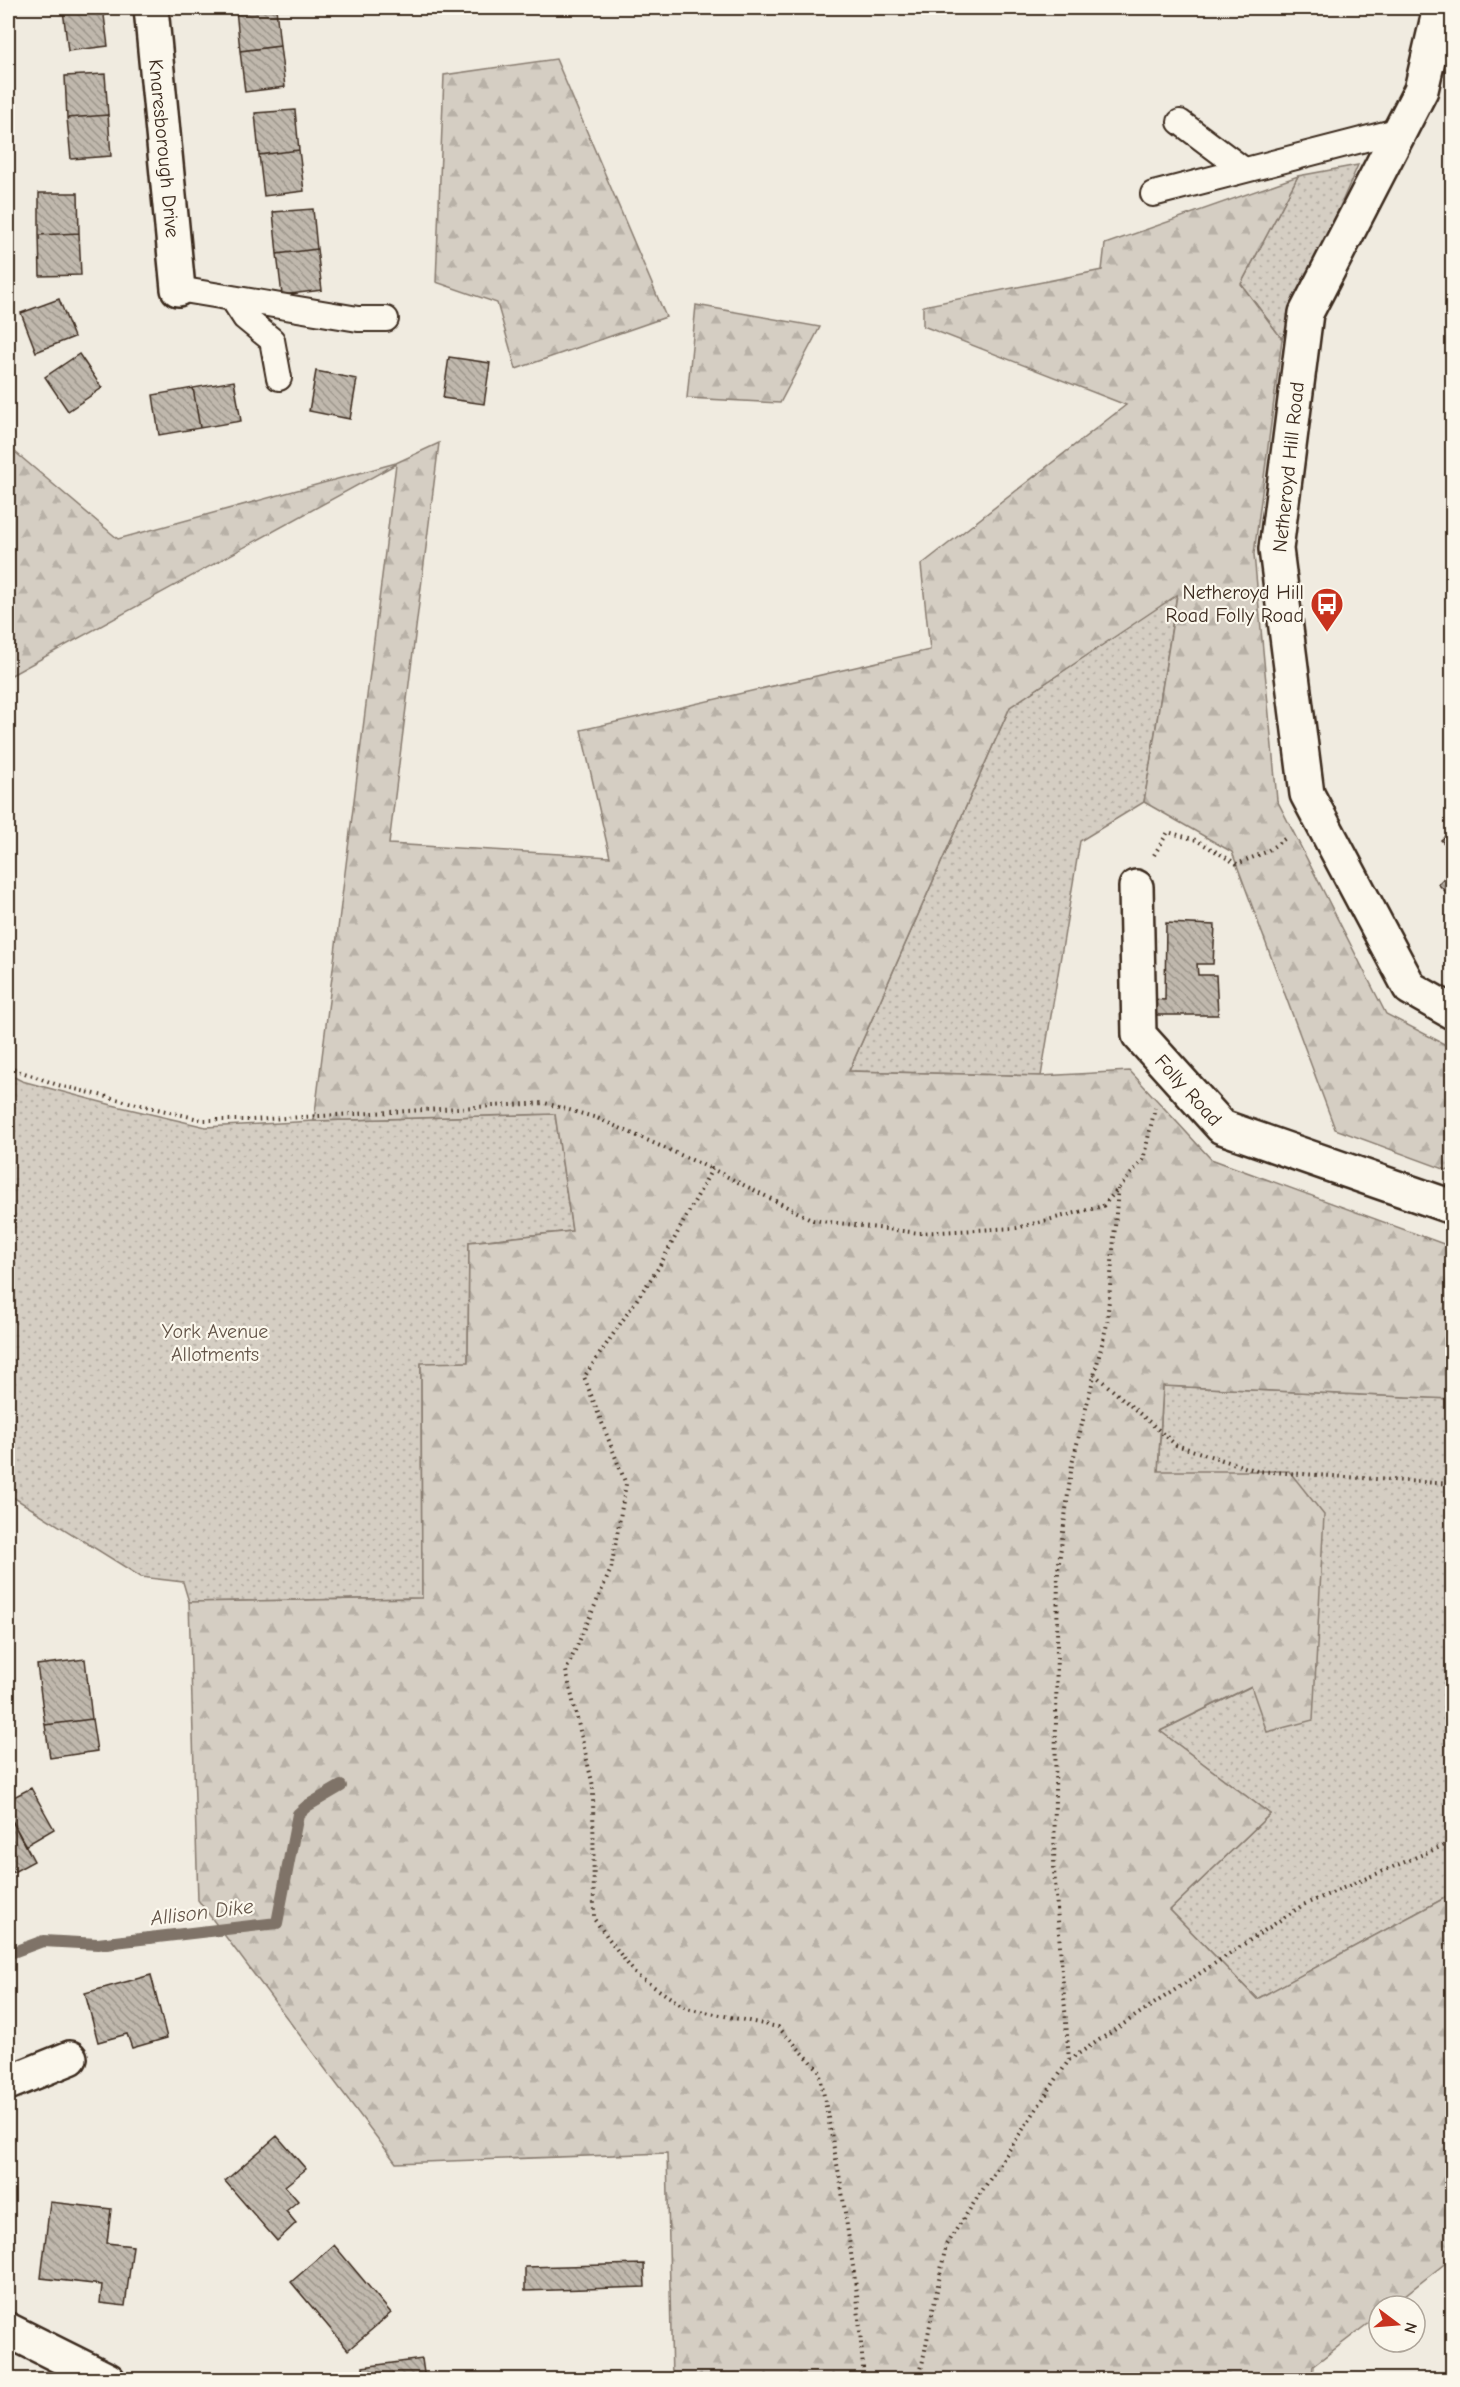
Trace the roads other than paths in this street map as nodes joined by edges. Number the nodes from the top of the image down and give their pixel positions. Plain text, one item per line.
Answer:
1 (151, 8) edge
2 (1440, 8) edge
3 (1180, 122) dead end
4 (1400, 130) junction
5 (1244, 170) junction
6 (1152, 194) dead end
7 (178, 289) joint
8 (232, 298) junction
9 (386, 320) dead end
10 (279, 378) dead end
11 (1136, 887) road end
12 (1452, 1012) edge
13 (1452, 1207) edge
14 (70, 2058) dead end
15 (8, 2083) edge
16 (8, 2330) edge
17 (108, 2379) edge

1 - 7 street, Knaresborough Drive
2 - 4 street, Netheroyd Hill Road
3 - 5 lane
4 - 5 lane
4 - 12 street, Netheroyd Hill Road
5 - 6 lane
7 - 8 lane
8 - 9 lane
8 - 10 lane
11 - 13 street, Folly Road
14 - 15 street
16 - 17 street

